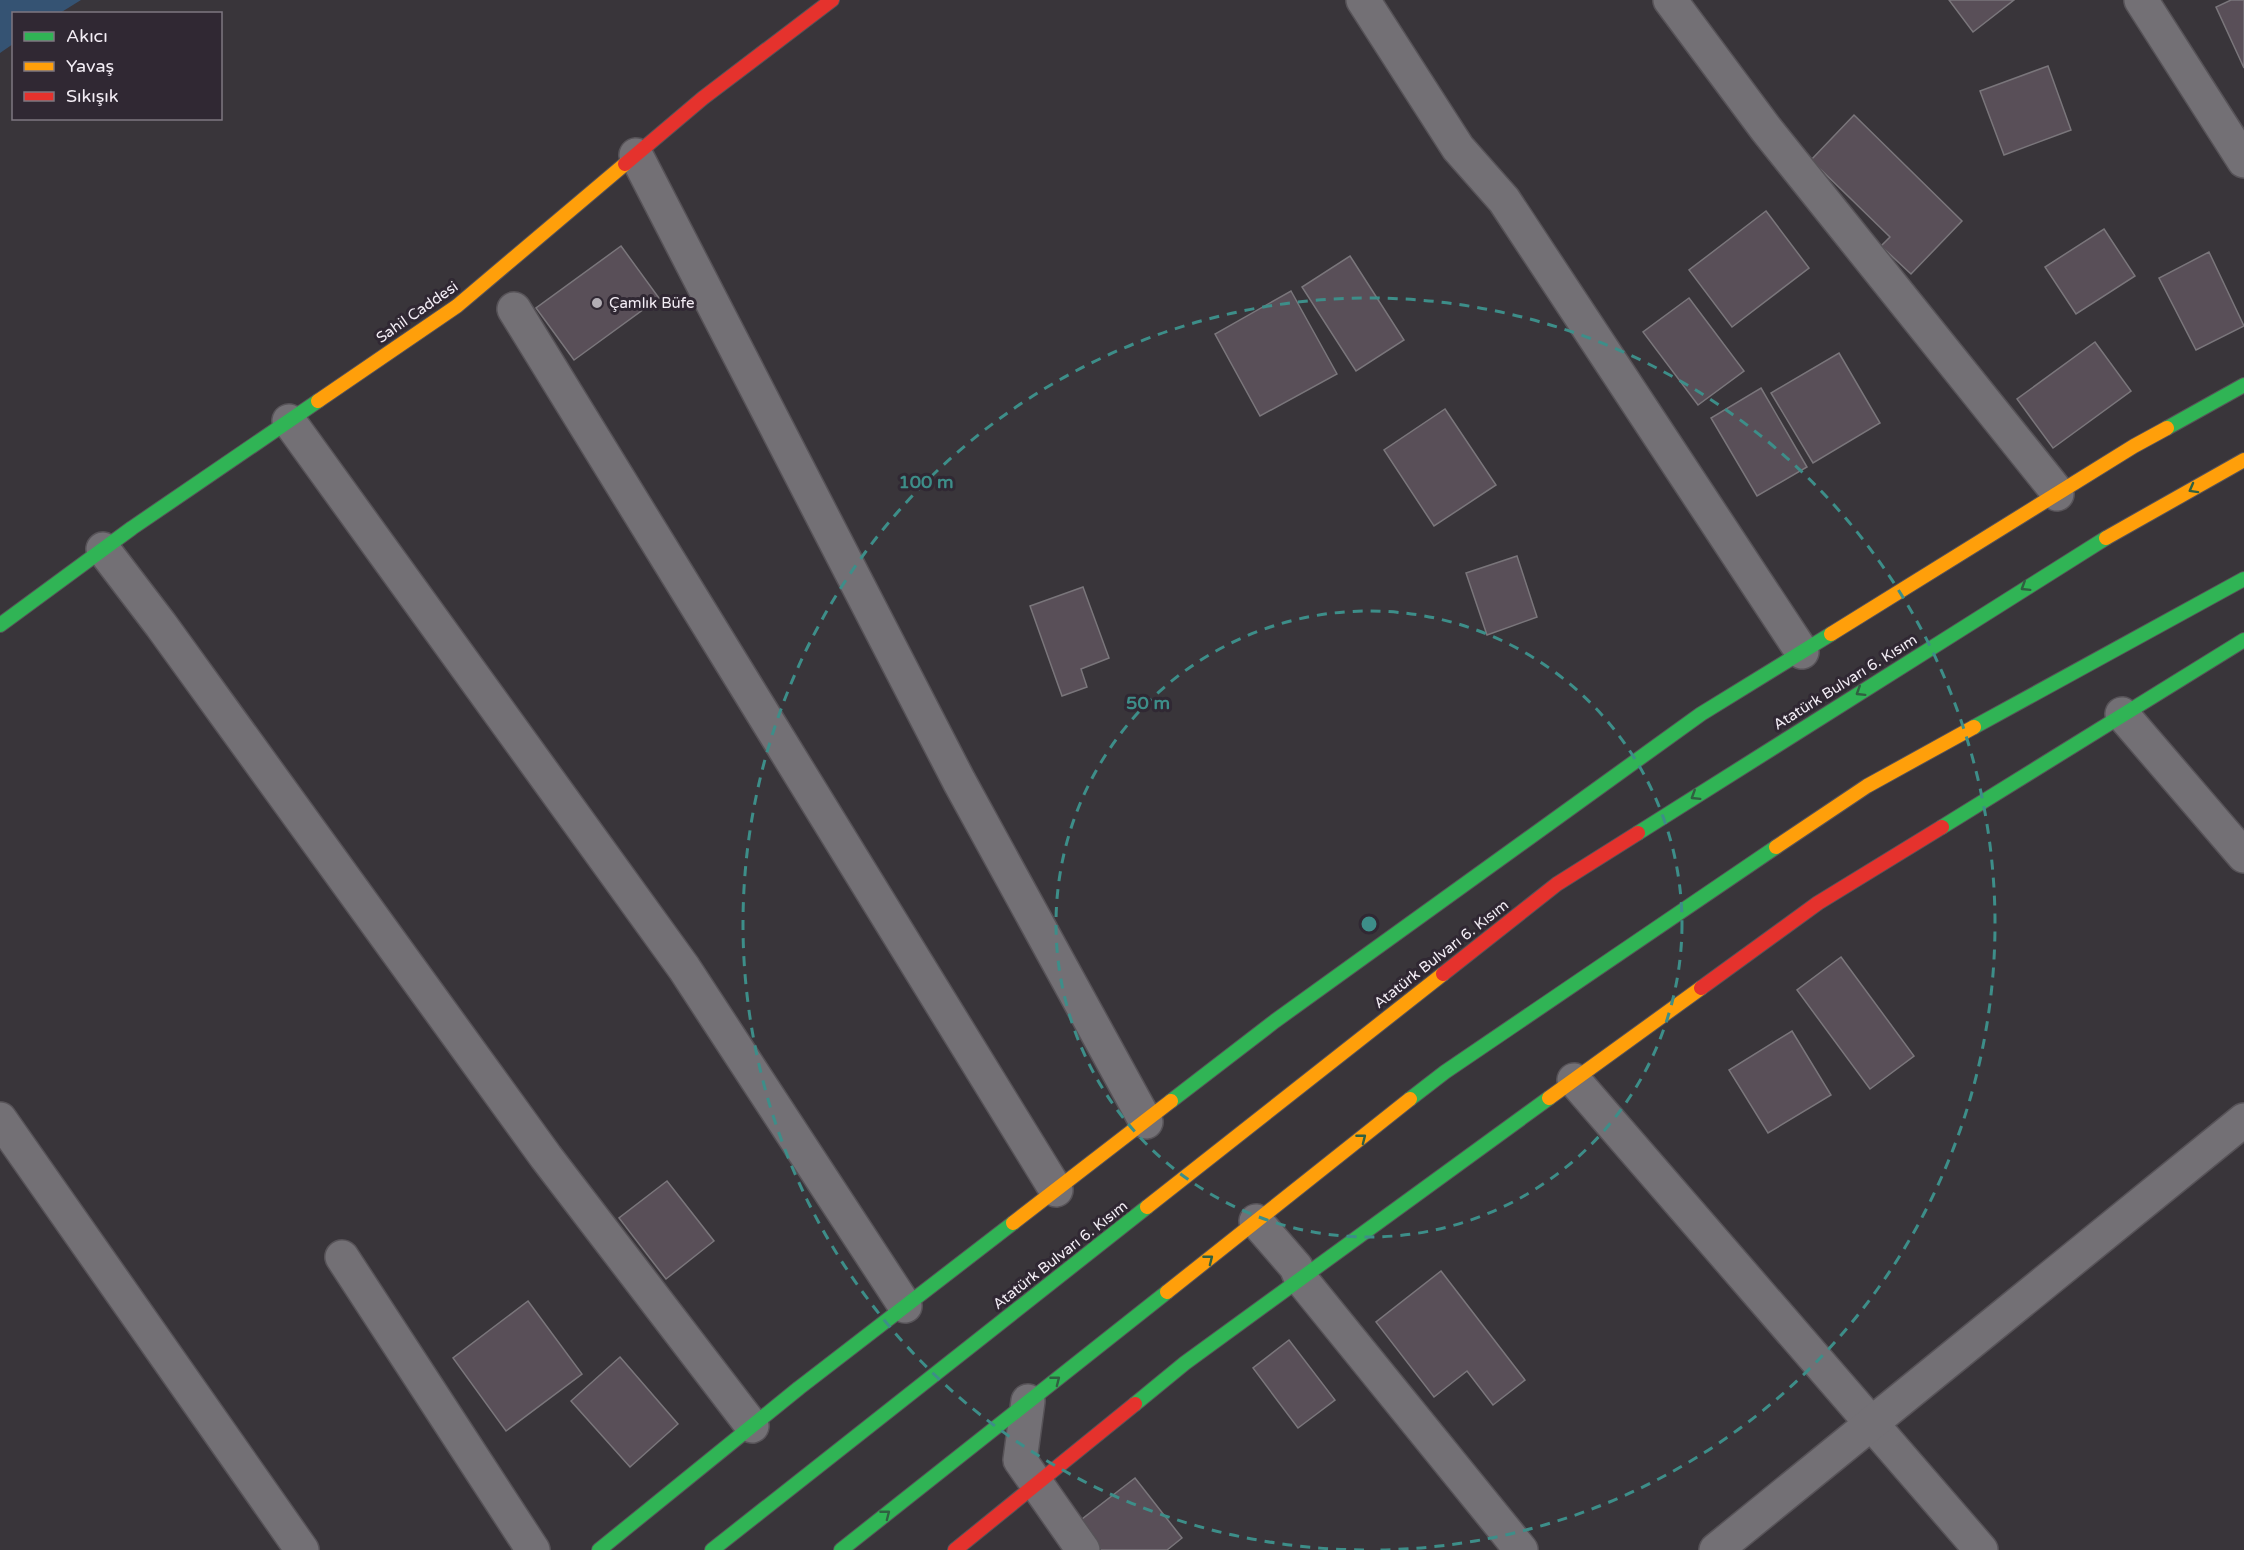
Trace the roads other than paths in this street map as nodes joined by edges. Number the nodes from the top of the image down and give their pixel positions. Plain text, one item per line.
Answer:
1 (832, 0) edge
2 (1363, 0) edge
3 (1670, 0) edge
4 (2141, 0) edge
5 (636, 155) junction
6 (2244, 161) edge
7 (514, 309) dead end
8 (2244, 386) edge
9 (289, 421) junction
10 (2244, 460) edge
11 (2057, 494) junction
12 (103, 549) junction
13 (2244, 579) edge
14 (0, 625) edge
15 (2244, 640) edge
16 (1802, 652) junction
17 (2121, 714) junction
18 (2244, 856) edge
19 (1574, 1080) junction
20 (0, 1119) edge
21 (2244, 1120) edge
22 (1146, 1122) junction
23 (1056, 1190) junction
24 (1256, 1221) junction
25 (342, 1257) dead end
26 (1301, 1279) junction
27 (906, 1306) junction
28 (1028, 1401) junction
29 (1871, 1423) junction
30 (752, 1426) junction
31 (1036, 1484) junction
32 (302, 1550) edge
33 (533, 1550) edge
34 (599, 1550) edge
35 (712, 1550) edge
36 (841, 1550) edge
37 (955, 1550) edge
38 (1083, 1550) edge
39 (1521, 1550) edge
40 (1716, 1550) edge
41 (1981, 1550) edge

1 - 5 main road, Sahil Caddesi
2 - 16 street
3 - 11 street
4 - 6 street
5 - 9 main road, Sahil Caddesi
5 - 22 street
7 - 23 street
8 - 11 main road
9 - 12 main road, Sahil Caddesi
9 - 27 street
10 -> 35 main road, Atatürk Bulvarı 6. Kısım
11 - 16 main road
12 - 14 main road, Sahil Caddesi
12 - 30 street
24 -> 13 main road
15 - 17 main road
16 - 22 main road
17 - 18 street
17 - 19 main road
19 - 26 main road
19 - 29 street
20 - 32 street
21 - 29 street
22 - 23 main road
23 - 27 main road
24 - 26 street
28 -> 24 main road
25 - 33 street
26 - 31 main road
26 - 39 street
27 - 30 main road
28 - 31 street
36 -> 28 main road
29 - 40 street
29 - 41 street
30 - 34 main road
31 - 37 main road
31 - 38 street

